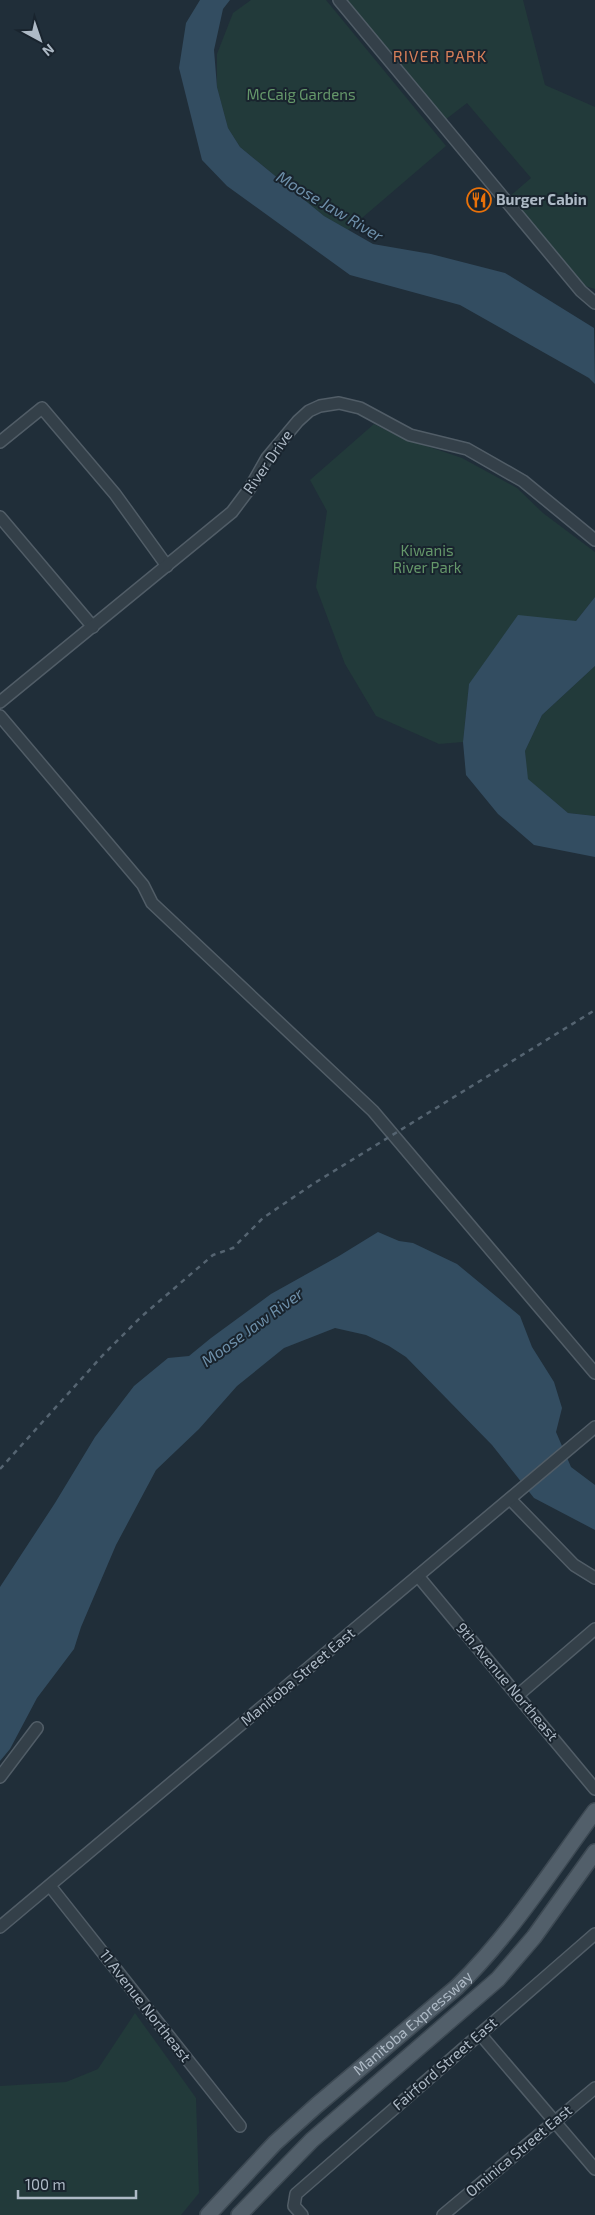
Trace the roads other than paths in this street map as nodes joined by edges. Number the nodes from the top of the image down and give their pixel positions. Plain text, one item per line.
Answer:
1 (339, 0) edge
2 (595, 303) edge
3 (0, 442) edge
4 (0, 517) edge
5 (595, 540) edge
6 (167, 566) junction
7 (93, 628) junction
8 (0, 702) edge
9 (0, 716) edge
10 (595, 1373) edge
11 (595, 1427) edge
12 (515, 1495) junction
13 (418, 1576) junction
14 (595, 1578) edge
15 (595, 1629) edge
16 (518, 1695) junction
17 (37, 1728) dead end
18 (0, 1776) edge
19 (595, 1789) edge
20 (595, 1811) edge
21 (595, 1852) edge
22 (50, 1886) junction
23 (0, 1927) edge
24 (595, 1934) edge
25 (480, 2034) junction
26 (595, 2088) edge
27 (554, 2122) junction
28 (240, 2126) dead end
29 (595, 2169) edge
30 (208, 2215) edge
31 (239, 2215) edge
32 (302, 2215) edge
33 (443, 2215) edge

1 - 2 street
3 - 6 street
4 - 7 street
5 - 6 street, River Drive
6 - 7 street, River Drive
7 - 8 street, River Drive
9 - 10 street
11 - 12 street, Manitoba Street East
12 - 13 street, Manitoba Street East
12 - 14 street
13 - 16 street, 9th Avenue Northeast
13 - 22 street, Manitoba Street East
15 - 16 street
16 - 19 street, 9th Avenue Northeast
17 - 18 street
20 - 30 main road, Manitoba Expressway
21 - 31 main road, Manitoba Expressway
22 - 23 street, Manitoba Street East
22 - 28 street, 11 Avenue Northeast
24 - 25 street, Fairford Street East
25 - 27 street
25 - 32 street, Fairford Street East
26 - 27 street, Ominica Street East
27 - 29 street
27 - 33 street, Ominica Street East

